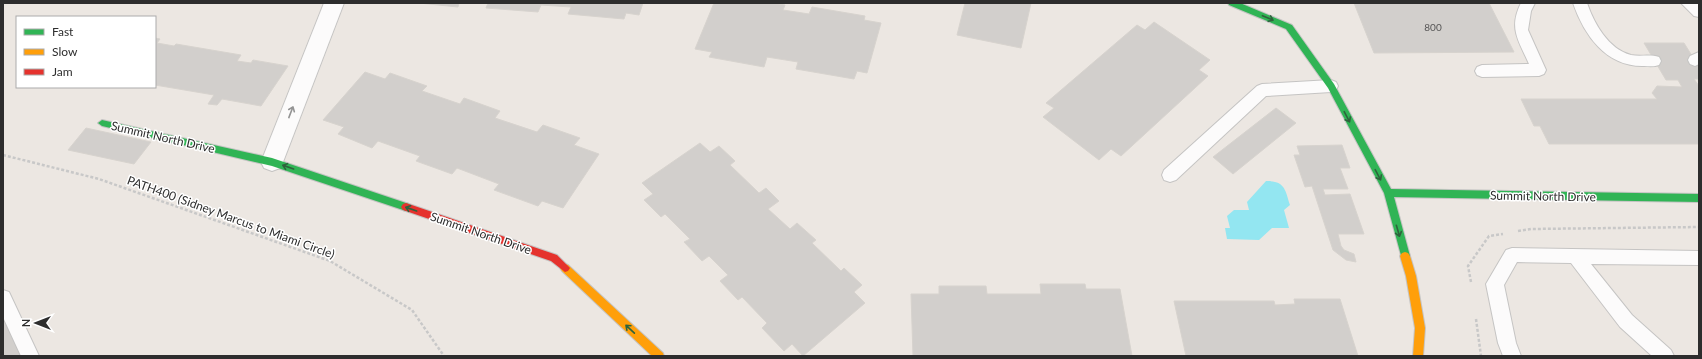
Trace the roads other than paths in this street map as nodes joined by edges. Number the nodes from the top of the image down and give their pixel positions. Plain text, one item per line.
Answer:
1 (334, 3) edge
2 (1232, 3) edge
3 (1528, 3) edge
4 (1580, 3) edge
5 (1688, 3) edge
6 (1699, 12) edge
7 (1654, 60) dead end
8 (1482, 71) dead end
9 (1331, 86) junction
10 (102, 124) dead end
11 (272, 162) junction
12 (1170, 175) dead end
13 (1388, 193) junction
14 (1699, 198) edge
15 (1575, 256) junction
16 (1699, 258) edge
17 (3, 298) edge
18 (30, 356) edge
19 (659, 356) edge
20 (1418, 356) edge
21 (1512, 356) edge
22 (1665, 356) edge

11 -> 1 street
2 -> 9 street
3 - 8 lane
4 - 7 lane
5 - 6 lane
9 - 12 lane
9 -> 13 street
10 - 11 street, Summit North Drive
19 -> 11 street, Summit North Drive
13 - 14 street, Summit North Drive
13 -> 20 street
15 - 16 lane
15 - 21 lane
15 - 22 lane
17 - 18 lane

